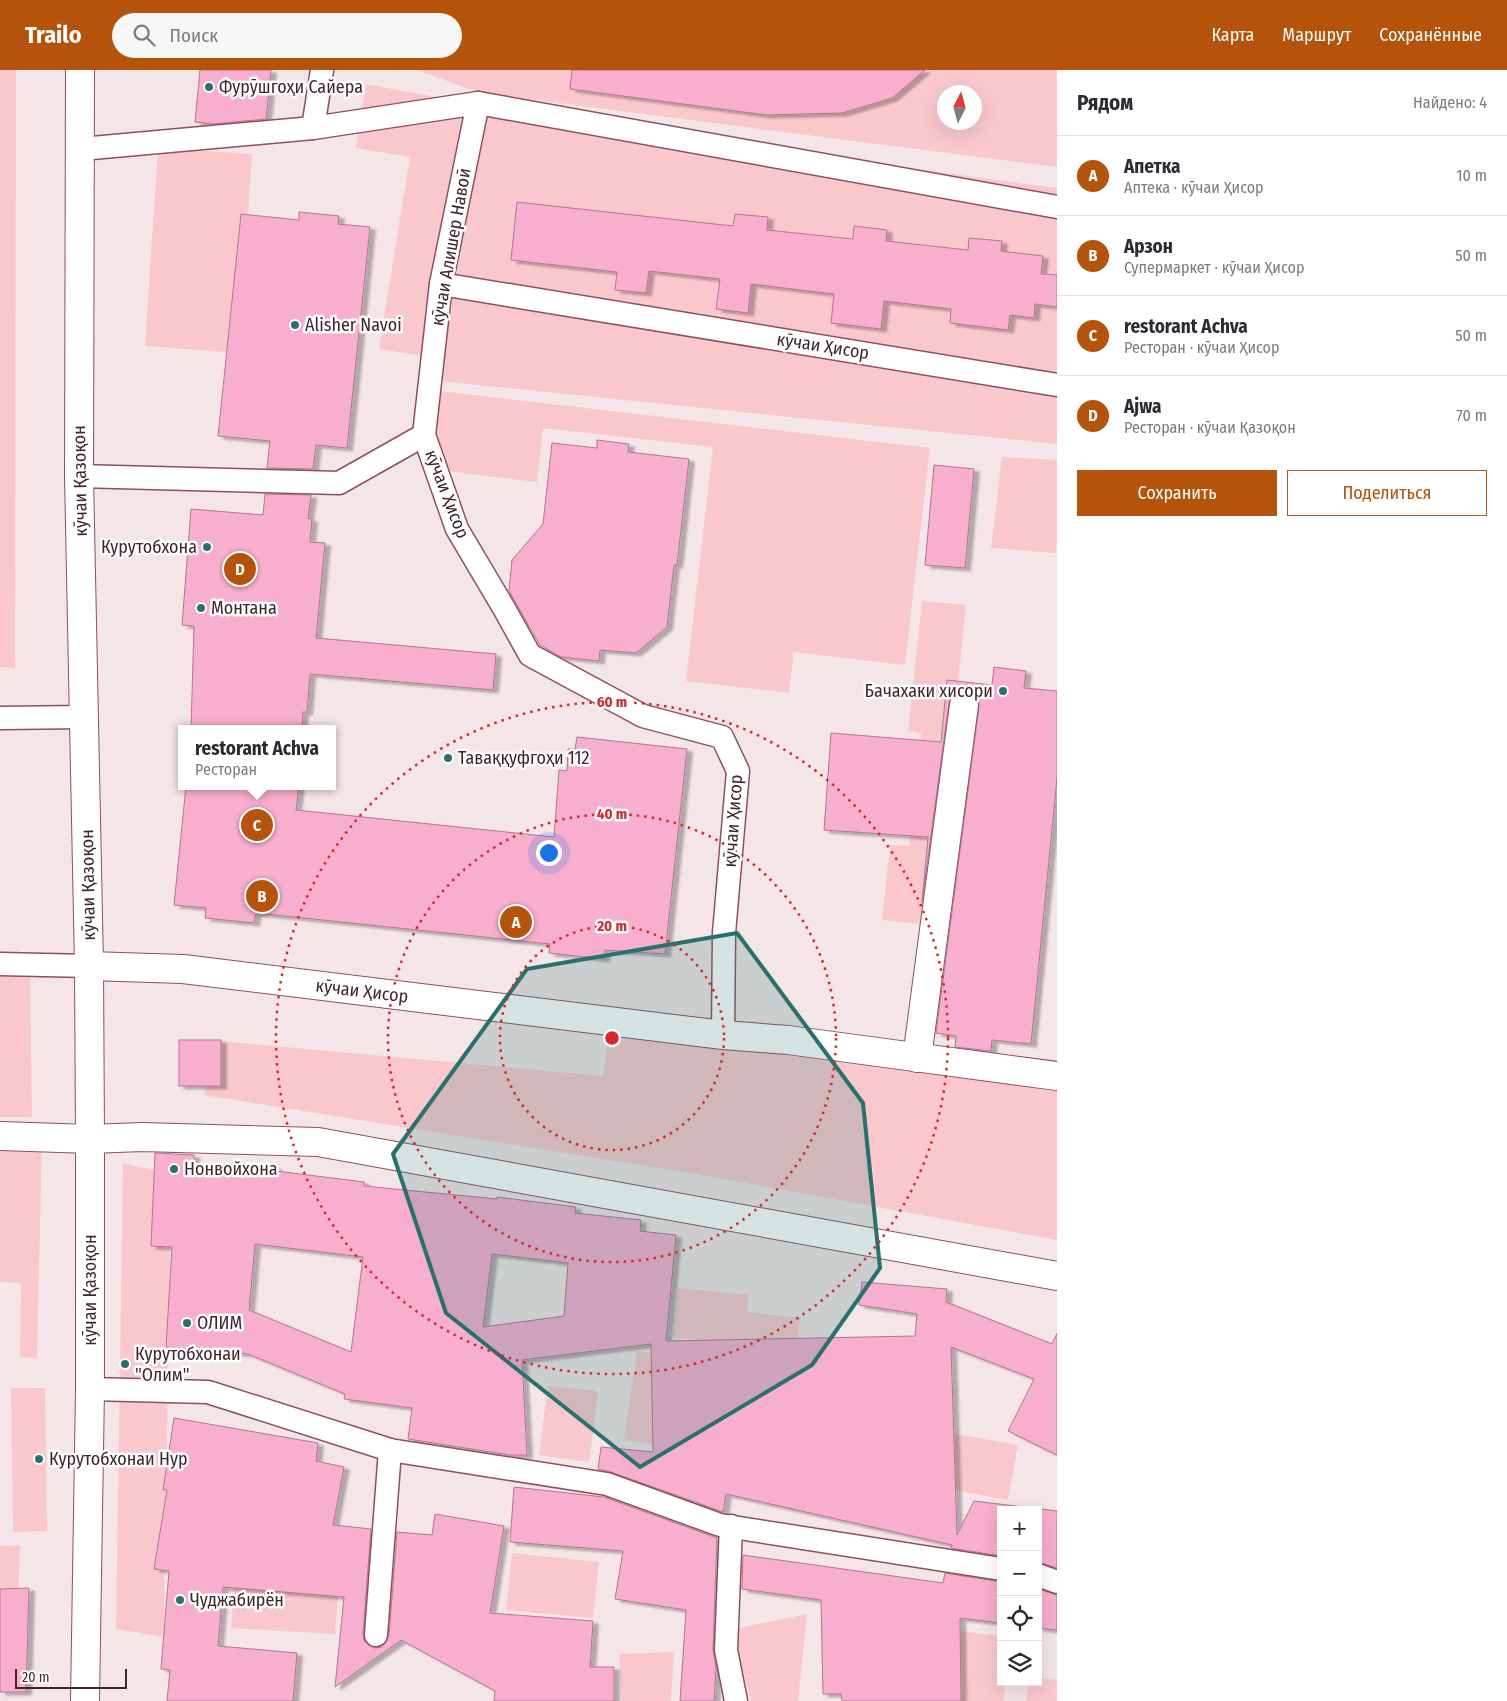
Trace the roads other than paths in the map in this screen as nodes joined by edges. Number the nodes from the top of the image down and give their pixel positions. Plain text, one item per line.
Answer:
1 (80, 70) edge
2 (322, 70) edge
3 (478, 103) junction
4 (313, 128) junction
5 (81, 149) junction
6 (1057, 207) edge
7 (442, 284) junction
8 (1057, 385) edge
9 (424, 435) junction
10 (80, 476) junction
11 (964, 706) dead end
12 (0, 718) edge
13 (84, 718) junction
14 (0, 964) edge
15 (89, 966) junction
16 (722, 1035) junction
17 (918, 1058) junction
18 (1057, 1076) edge
19 (0, 1136) edge
20 (90, 1139) junction
21 (1057, 1276) edge
22 (90, 1390) junction
23 (390, 1450) junction
24 (731, 1526) junction
25 (997, 1568) edge
26 (1042, 1576) edge
27 (1057, 1582) edge
28 (376, 1635) dead end
29 (85, 1701) edge
30 (736, 1701) edge

1 - 5 street, кӯчаи Қазоқон
2 - 4 lane
3 - 4 lane
3 - 6 lane
3 - 7 lane, кӯчаи Алишер Навоӣ
4 - 5 lane
5 - 10 street, кӯчаи Қазоқон
7 - 8 lane, кӯчаи Ҳисор
7 - 9 lane, кӯчаи Алишер Навоӣ
9 - 10 lane
9 - 16 lane, кӯчаи Ҳисор
10 - 13 street, кӯчаи Қазоқон
11 - 17 street
12 - 13 lane
13 - 15 street, кӯчаи Қазоқон
14 - 15 lane
15 - 16 street, кӯчаи Ҳисор
15 - 20 street, кӯчаи Қазоқон
16 - 17 street, кӯчаи Ҳисор
17 - 18 street, кӯчаи Ҳисор
19 - 20 street
20 - 21 street
20 - 22 street, кӯчаи Қазоқон
22 - 23 lane
22 - 29 street, кӯчаи Қазоқон
23 - 24 lane
23 - 28 lane
24 - 25 lane
24 - 30 lane
26 - 27 lane

